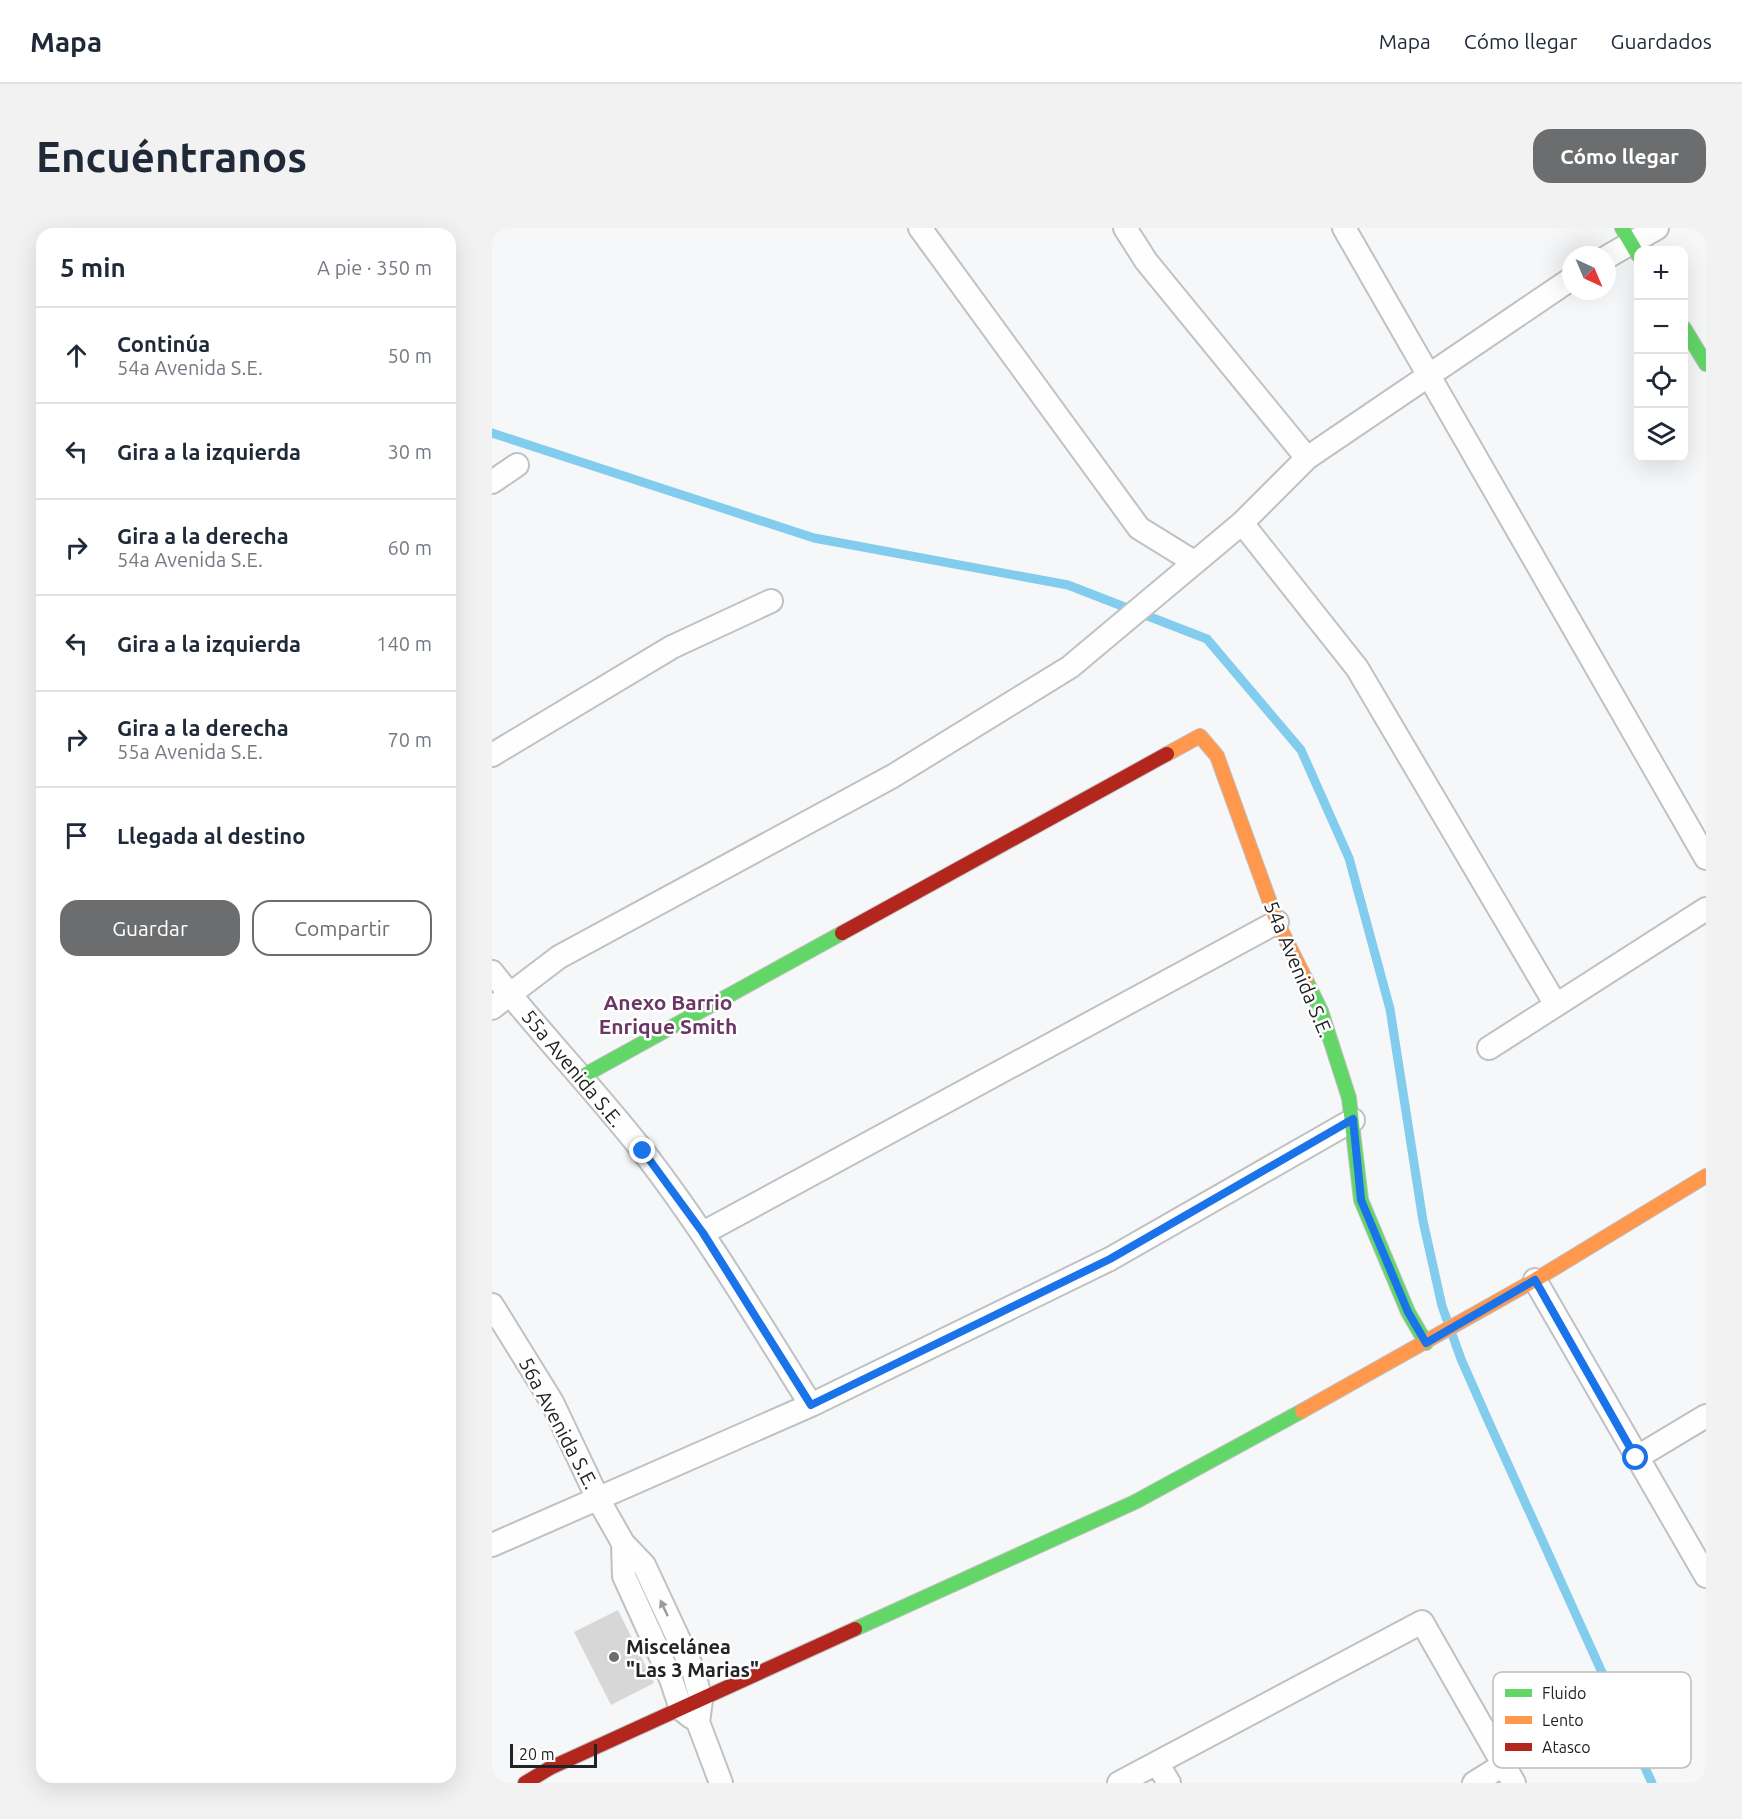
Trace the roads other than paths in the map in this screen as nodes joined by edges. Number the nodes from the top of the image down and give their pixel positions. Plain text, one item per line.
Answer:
1 (920, 228) edge
2 (1125, 228) edge
3 (1344, 228) edge
4 (1657, 228) edge
5 (1630, 242) edge
6 (1616, 251) edge
7 (1562, 285) edge
8 (1688, 336) edge
9 (1706, 364) edge
10 (1430, 376) junction
11 (1307, 458) junction
12 (517, 465) dead end
13 (492, 482) edge
14 (1242, 523) junction
15 (1188, 568) junction
16 (771, 601) dead end
17 (492, 754) edge
18 (1706, 858) edge
19 (1706, 909) edge
20 (1277, 922) junction
21 (492, 972) edge
22 (501, 1001) edge
23 (1556, 1005) junction
24 (1489, 1048) dead end
25 (583, 1076) junction
26 (1353, 1119) junction
27 (1706, 1176) edge
28 (703, 1233) junction
29 (1535, 1280) junction
30 (492, 1305) edge
31 (1432, 1339) junction
32 (811, 1405) junction
33 (1706, 1416) edge
34 (1636, 1458) junction
35 (598, 1499) junction
36 (492, 1545) edge
37 (1706, 1576) edge
38 (693, 1711) junction
39 (1493, 1747) edge
40 (1157, 1763) junction
41 (1508, 1774) edge
42 (525, 1783) edge
43 (722, 1783) edge
44 (1119, 1783) edge
45 (1169, 1783) edge
46 (1474, 1783) edge

1 - 15 street
2 - 11 street
3 - 10 street
4 - 5 street
5 - 6 street
7 - 10 street
8 - 9 street
10 - 11 street
10 - 18 street
11 - 14 street
12 - 13 street
14 - 15 street
14 - 23 street
15 - 22 street
16 - 17 street
19 - 23 street
20 - 25 street, 54a Avenida S.E.
20 - 26 street, 54a Avenida S.E.
20 - 28 street
21 - 22 street, 55a Avenida S.E.
22 - 25 street, 55a Avenida S.E.
23 - 24 street
25 - 28 street, 55a Avenida S.E.
26 - 31 street, 54a Avenida S.E.
26 - 32 street
27 - 29 street
28 - 32 street, 55a Avenida S.E.
29 - 31 street
29 - 34 street
30 - 35 street, 56a Avenida S.E.
31 - 38 street
32 - 35 street
33 - 34 street
34 - 37 street
35 - 36 street
35 - 38 street, 56a Avenida S.E.
38 - 42 street
38 - 43 street, 56a Avenida S.E.
39 - 40 street
40 - 44 street
40 - 45 street
41 - 46 street

